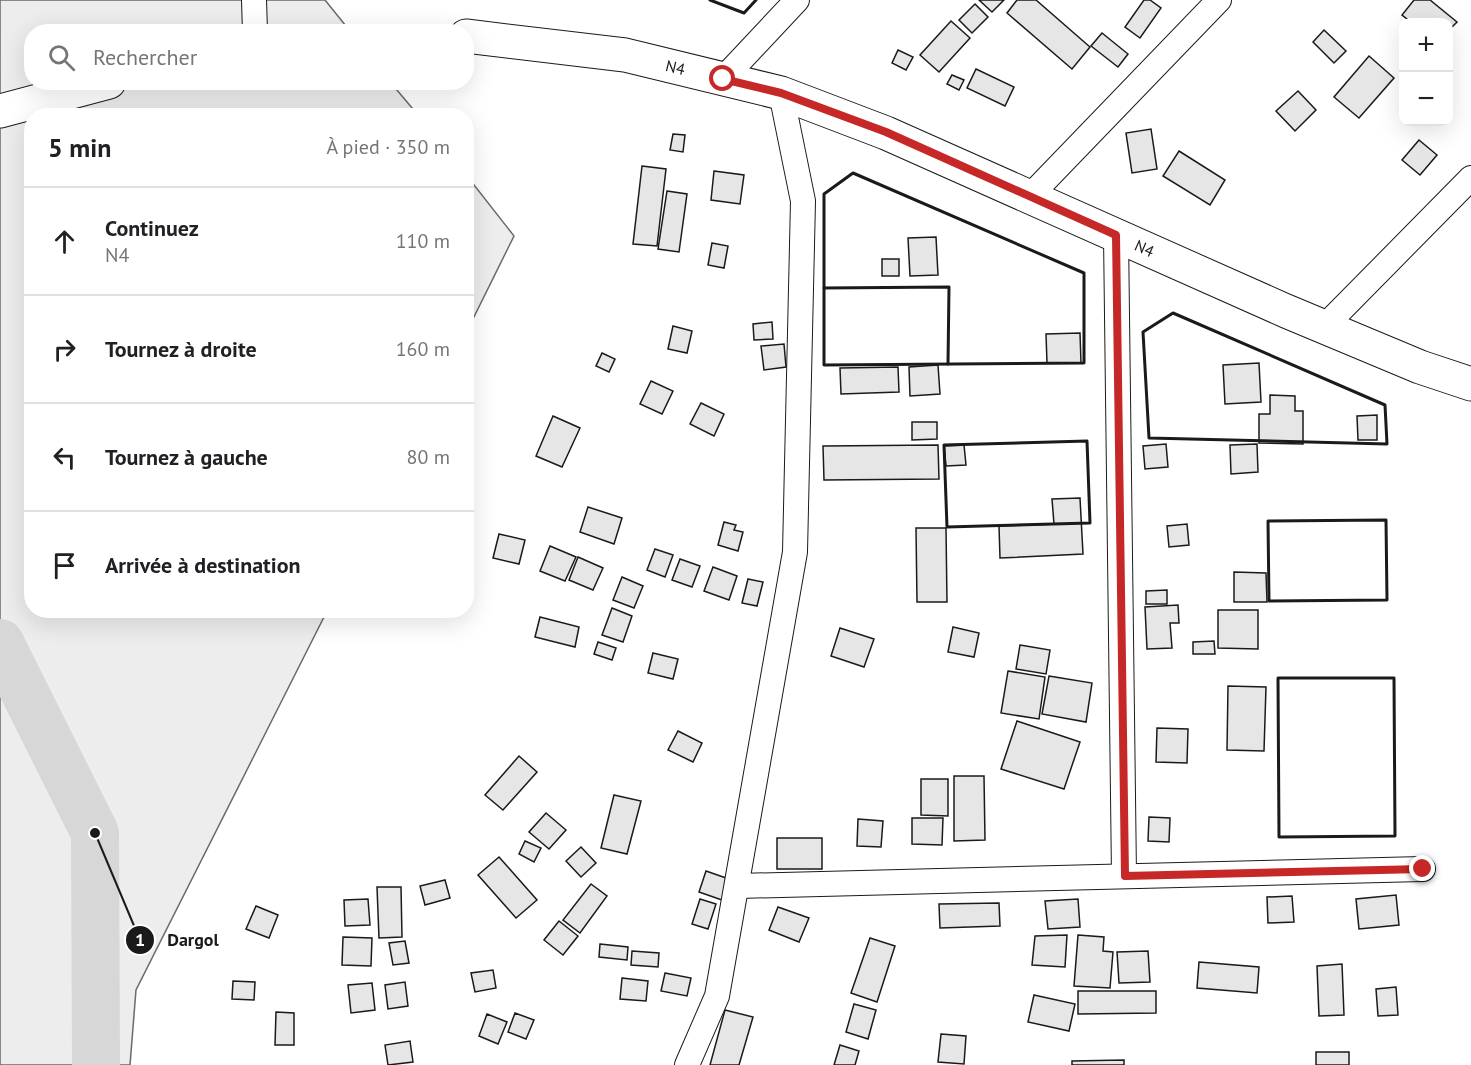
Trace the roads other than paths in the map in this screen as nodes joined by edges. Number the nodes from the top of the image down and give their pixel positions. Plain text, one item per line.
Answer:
1 (254, 0) edge
2 (797, 0) edge
3 (1219, 0) edge
4 (255, 24) edge
5 (474, 37) edge
6 (723, 79) junction
7 (79, 90) edge
8 (781, 93) junction
9 (0, 111) edge
10 (1471, 178) edge
11 (1029, 197) junction
12 (1116, 235) junction
13 (1324, 327) junction
14 (1471, 384) edge
15 (1423, 869) dead end
16 (1125, 876) junction
17 (738, 886) junction
18 (687, 1065) edge

1 - 4 street
2 - 6 street
3 - 11 street
5 - 6 main road, N4
6 - 8 main road, N4
7 - 9 main road
8 - 11 main road, N4
8 - 17 street
10 - 13 street
11 - 12 main road, N4
12 - 13 main road, N4
12 - 16 street
13 - 14 main road, N4
15 - 16 street
16 - 17 street
17 - 18 street

